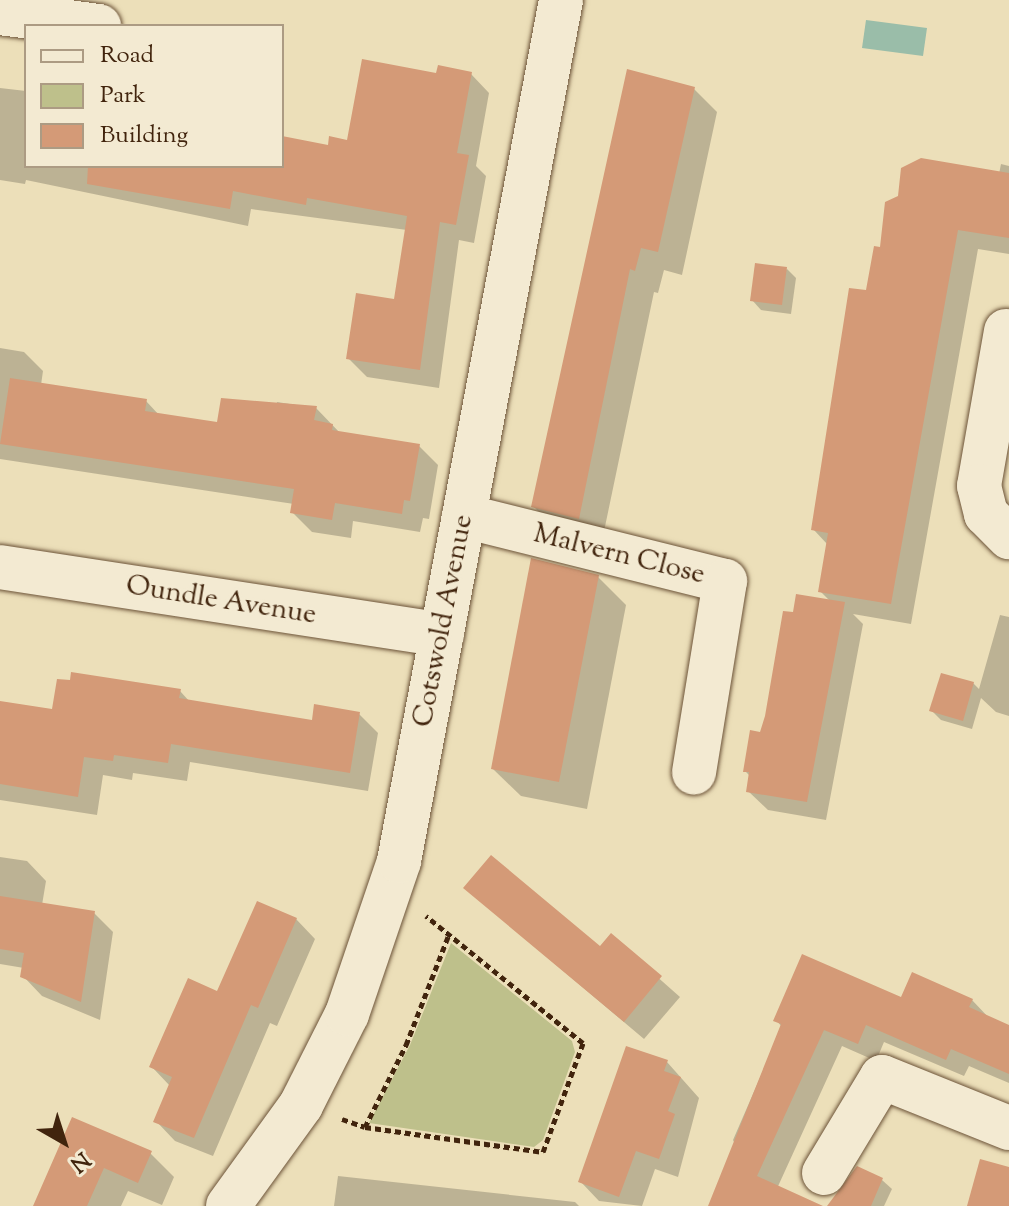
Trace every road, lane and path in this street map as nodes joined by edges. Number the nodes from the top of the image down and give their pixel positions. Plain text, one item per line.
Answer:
1 (561, 0) edge
2 (0, 13) edge
3 (84, 24) edge
4 (1006, 331) dead end
5 (464, 516) junction
6 (1009, 537) edge
7 (0, 567) edge
8 (442, 635) junction
9 (694, 773) dead end
10 (391, 888) junction
11 (449, 934) junction
12 (301, 1105) junction
13 (365, 1127) junction
14 (1009, 1128) edge
15 (824, 1173) dead end
16 (228, 1206) edge

1 - 5 street, Cotswold Avenue
2 - 3 street
4 - 6 street
5 - 8 street, Cotswold Avenue
5 - 9 street, Malvern Close
7 - 8 street, Oundle Avenue
8 - 10 street, Cotswold Avenue
10 - 11 path
10 - 12 street, Cotswold Avenue
11 - 13 path
11 - 13 path
12 - 13 path
12 - 16 street, Cotswold Avenue
14 - 15 street

